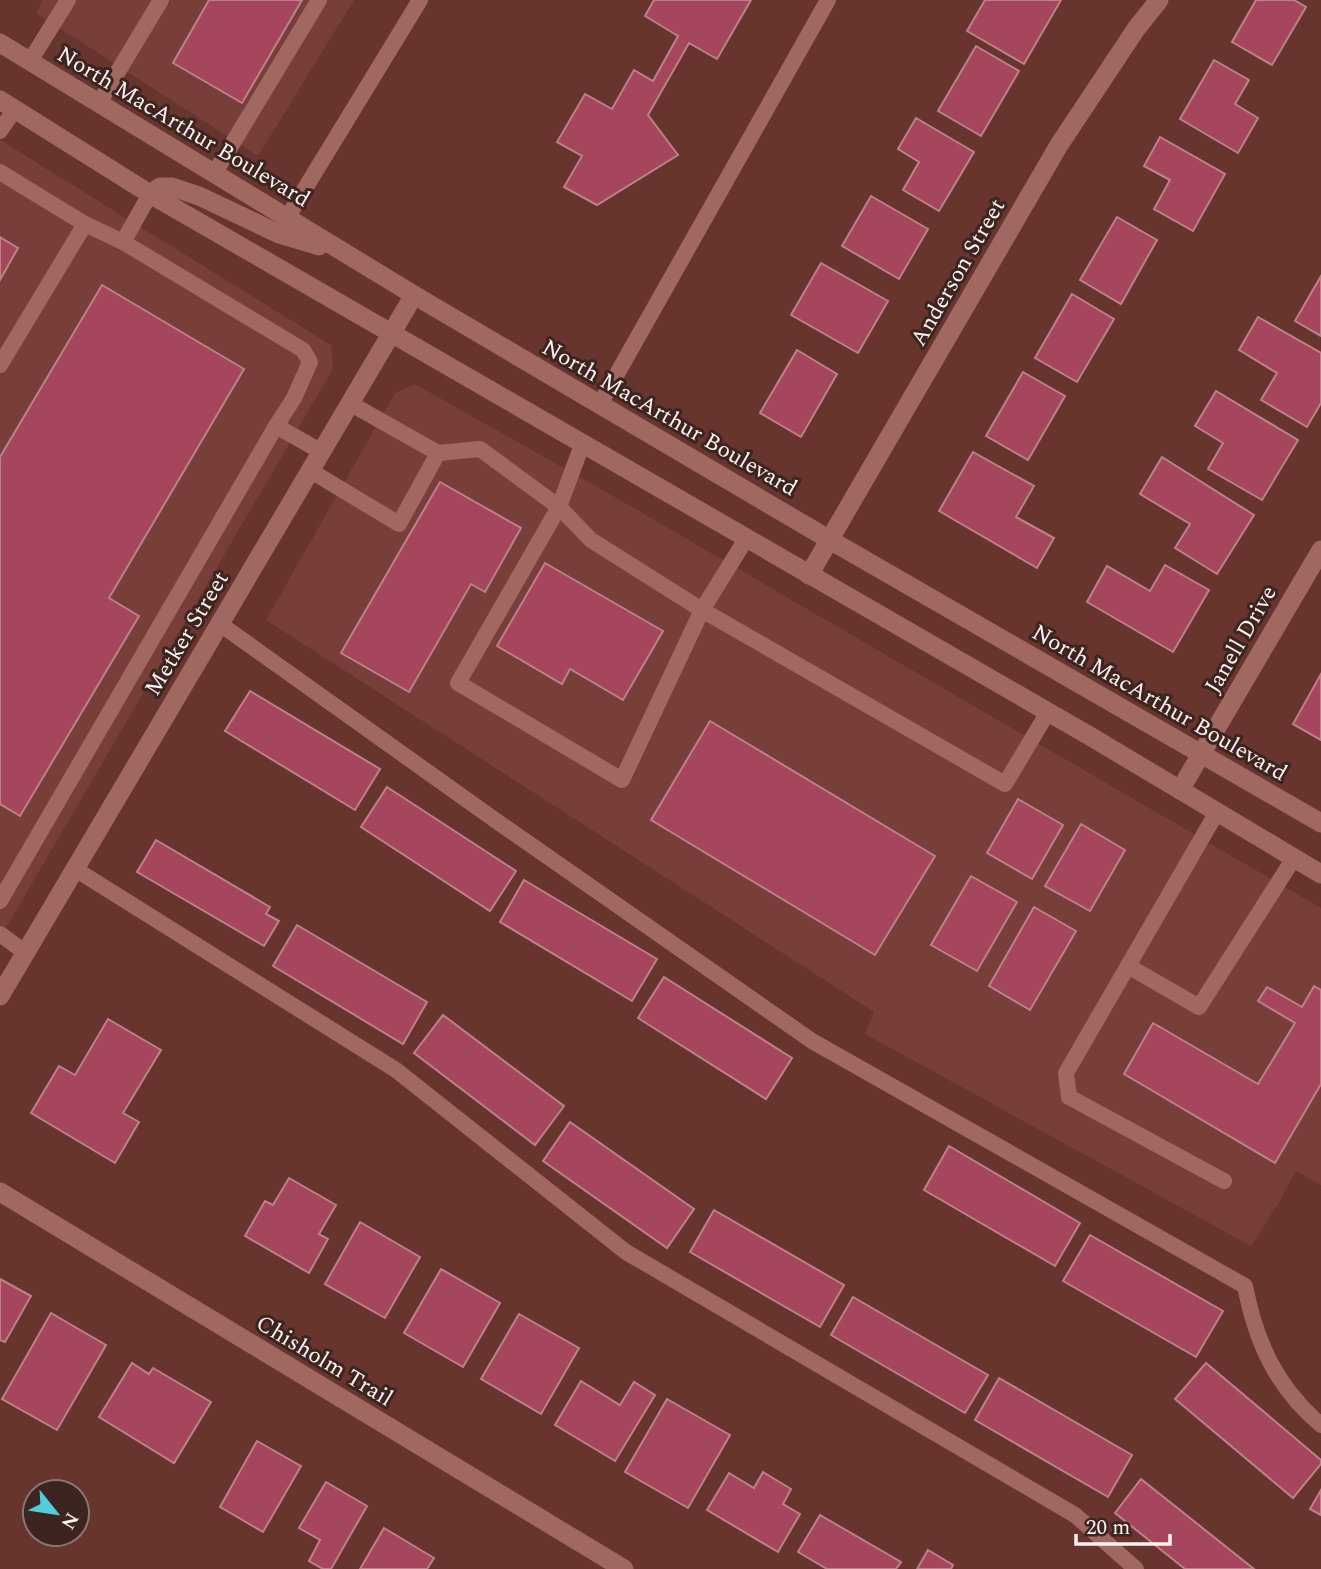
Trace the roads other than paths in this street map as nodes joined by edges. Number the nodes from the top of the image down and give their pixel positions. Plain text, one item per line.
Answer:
1 (68, 0) edge
2 (161, 0) edge
3 (319, 0) edge
4 (420, 0) edge
5 (828, 0) edge
6 (1159, 0) edge
7 (0, 43) edge
8 (30, 61) junction
9 (99, 103) junction
10 (7, 105) edge
11 (0, 131) edge
12 (0, 172) edge
13 (214, 174) junction
14 (150, 194) junction
15 (287, 218) junction
16 (85, 224) junction
17 (123, 242) junction
18 (347, 255) junction
19 (414, 295) junction
20 (392, 334) junction
21 (0, 365) edge
22 (351, 404) junction
23 (600, 404) junction
24 (276, 426) junction
25 (582, 445) junction
26 (322, 453) junction
27 (438, 453) junction
28 (311, 471) junction
29 (559, 507) junction
30 (746, 539) junction
31 (830, 540) junction
32 (1321, 550) edge
33 (809, 575) junction
34 (702, 610) junction
35 (220, 624) junction
36 (1048, 712) junction
37 (1201, 754) junction
38 (1180, 790) junction
39 (1217, 812) junction
40 (1321, 823) edge
41 (1294, 858) junction
42 (75, 869) junction
43 (1321, 874) edge
44 (0, 901) edge
45 (0, 934) edge
46 (26, 953) junction
47 (1128, 966) junction
48 (0, 996) edge
49 (1224, 1181) dead end
50 (0, 1192) edge
51 (1321, 1425) edge
52 (624, 1569) edge
53 (1136, 1569) edge

1 - 8 lane
2 - 9 lane
3 - 13 lane
4 - 15 lane
5 - 23 lane
6 - 31 main road, Anderson Street
7 - 8 main road, North MacArthur Boulevard
8 - 9 main road, North MacArthur Boulevard
9 - 13 main road, North MacArthur Boulevard
10 - 11 lane
10 - 14 main road
12 - 16 lane
13 - 15 main road, North MacArthur Boulevard
14 - 17 lane
14 - 18 main road
14 - 20 main road
15 - 18 main road, North MacArthur Boulevard
16 - 17 lane
16 - 21 lane
17 - 24 lane
18 - 19 main road, North MacArthur Boulevard
19 - 20 main road, Metker Street
19 - 23 main road, North MacArthur Boulevard
20 - 22 main road, Metker Street
20 - 25 main road
22 - 26 main road, Metker Street
22 - 27 lane
23 - 31 main road, North MacArthur Boulevard
24 - 26 lane
24 - 44 lane
25 - 29 lane
25 - 30 main road
26 - 28 main road, Metker Street
27 - 28 lane
27 - 29 lane
28 - 35 main road, Metker Street
29 - 34 lane
29 - 34 lane
30 - 33 main road
30 - 34 lane
31 - 33 main road, Anderson Street
31 - 37 main road, North MacArthur Boulevard
32 - 37 main road, Janell Drive
33 - 36 main road
34 - 36 lane
35 - 42 main road, Metker Street
35 - 51 lane
36 - 38 main road
37 - 38 main road, Janell Drive
37 - 40 main road, North MacArthur Boulevard
38 - 39 main road
39 - 41 main road
39 - 47 lane
41 - 43 main road
41 - 47 lane
42 - 46 main road, Metker Street
42 - 53 lane
45 - 46 lane
46 - 48 main road, Metker Street
47 - 49 lane
50 - 52 main road, Chisholm Trail

